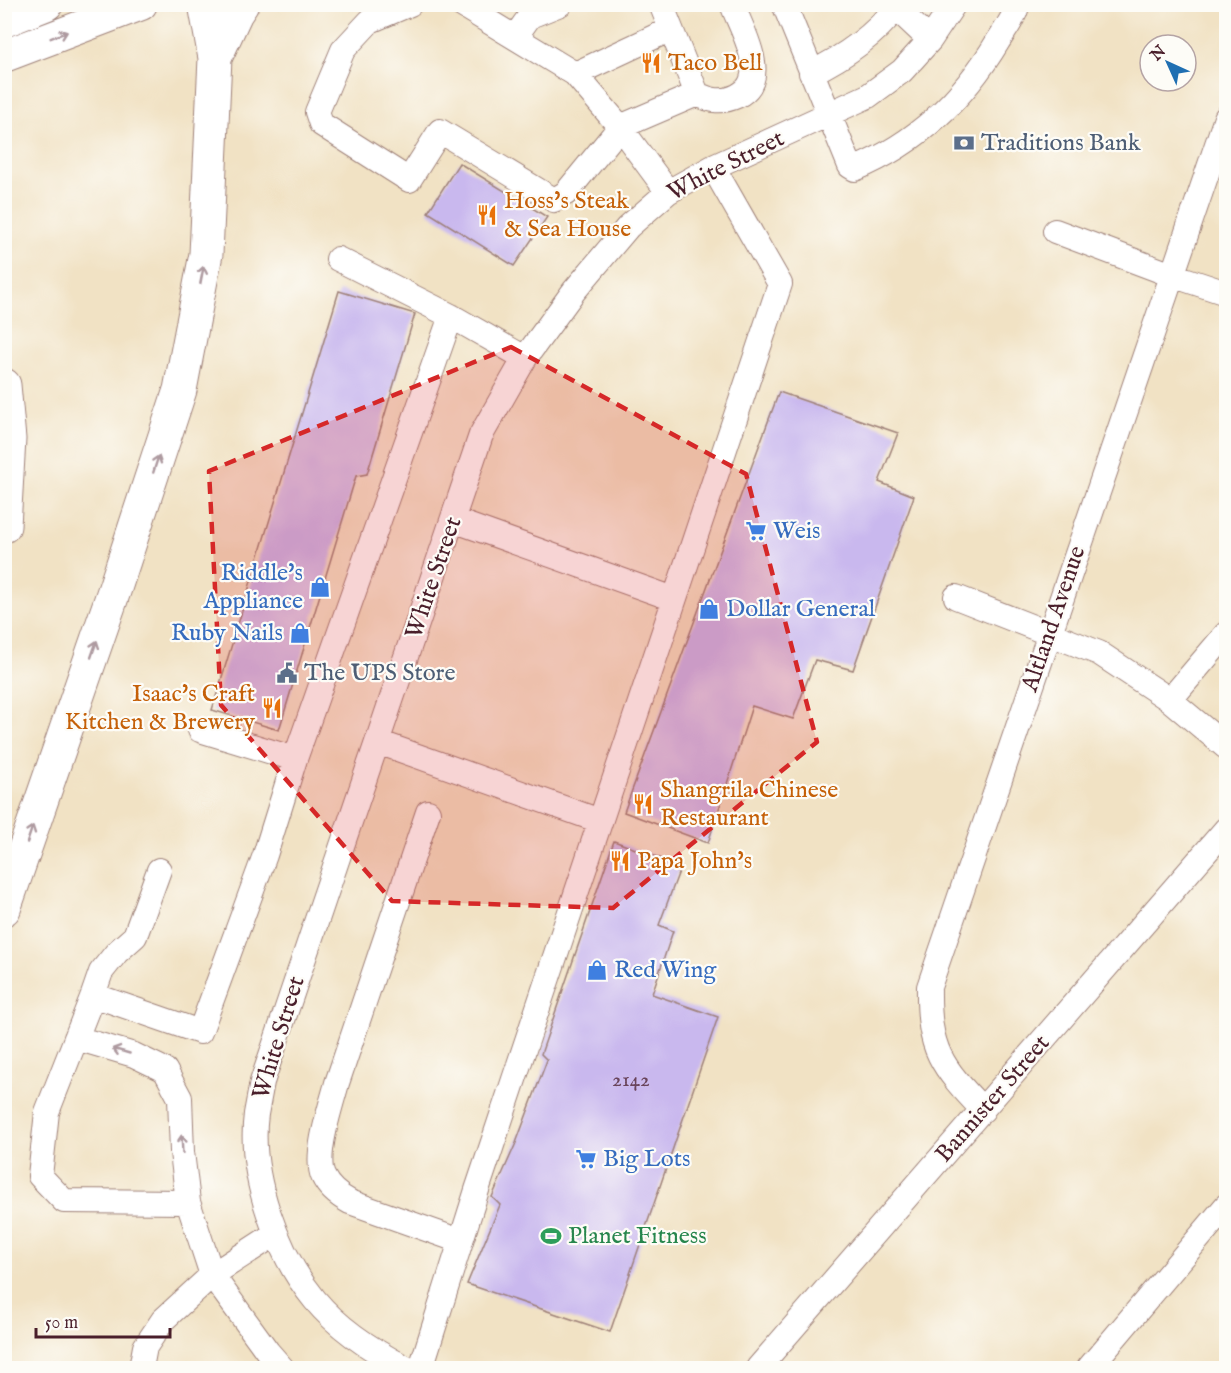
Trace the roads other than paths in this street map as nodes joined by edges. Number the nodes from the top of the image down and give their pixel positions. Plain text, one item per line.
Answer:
1 (47, 4) edge
2 (141, 4) edge
3 (205, 4) edge
4 (242, 4) edge
5 (410, 4) edge
6 (460, 4) edge
7 (560, 4) edge
8 (661, 4) edge
9 (732, 4) edge
10 (784, 4) edge
11 (954, 4) edge
12 (1018, 4) edge
13 (895, 6) edge
14 (4, 21) edge
15 (671, 29) junction
16 (515, 37) junction
17 (930, 40) junction
18 (4, 56) edge
19 (215, 58) junction
20 (811, 73) junction
21 (575, 74) junction
22 (697, 94) junction
23 (829, 115) junction
24 (1227, 118) edge
25 (620, 127) junction
26 (713, 168) junction
27 (668, 192) junction
28 (1055, 231) dead end
29 (338, 260) dead end
30 (1172, 275) junction
31 (1227, 293) edge
32 (451, 316) junction
33 (525, 358) junction
34 (4, 385) edge
35 (453, 520) junction
36 (4, 526) edge
37 (956, 597) dead end
38 (674, 599) junction
39 (1049, 634) junction
40 (1227, 634) edge
41 (1170, 699) junction
42 (200, 730) dead end
43 (378, 742) junction
44 (1227, 747) edge
45 (295, 759) junction
46 (428, 812) dead end
47 (600, 821) junction
48 (1227, 830) edge
49 (159, 870) dead end
50 (4, 909) edge
51 (93, 995) junction
52 (76, 1038) junction
53 (983, 1110) junction
54 (188, 1202) junction
55 (1227, 1206) edge
56 (275, 1234) junction
57 (460, 1241) junction
58 (212, 1275) junction
59 (141, 1368) edge
60 (282, 1368) edge
61 (406, 1368) edge
62 (421, 1368) edge
63 (758, 1368) edge
64 (1089, 1368) edge

1 - 14 main road
18 -> 2 main road
3 - 19 highway
4 - 19 highway
5 - 25 street
6 - 16 street
7 - 16 street
8 - 15 street
9 - 22 street
10 - 20 street
11 - 17 street, White Street
12 - 23 street
13 - 17 street
13 - 20 street
15 - 21 street
15 - 22 street
16 - 21 street
17 - 23 street, White Street
50 -> 19 highway
20 - 23 street
21 - 25 street
22 - 25 street
23 - 26 street, White Street
24 - 30 street, Altland Avenue
25 - 27 street
26 - 27 street, White Street
26 - 38 street
27 - 33 street, White Street
28 - 30 street
29 - 32 street
30 - 31 street
30 - 39 street, Altland Avenue
32 - 33 street
32 - 45 street
33 - 35 street, White Street
34 - 36 highway
35 - 38 street
35 - 43 street, White Street
37 - 39 street
38 - 47 street
39 - 41 street
39 - 53 street, Altland Avenue
40 - 41 street
41 - 44 street
42 - 45 street
43 - 47 street
43 - 56 street, White Street
45 - 51 street
46 - 57 street
47 - 57 street
48 - 53 street, Bannister Street
49 - 51 street
51 - 52 street
54 -> 52 street
52 - 54 street
53 - 63 street, Bannister Street
54 - 58 street
55 - 64 street
56 - 58 street
56 - 61 street, White Street
57 - 62 street
58 - 59 street
58 - 60 street

